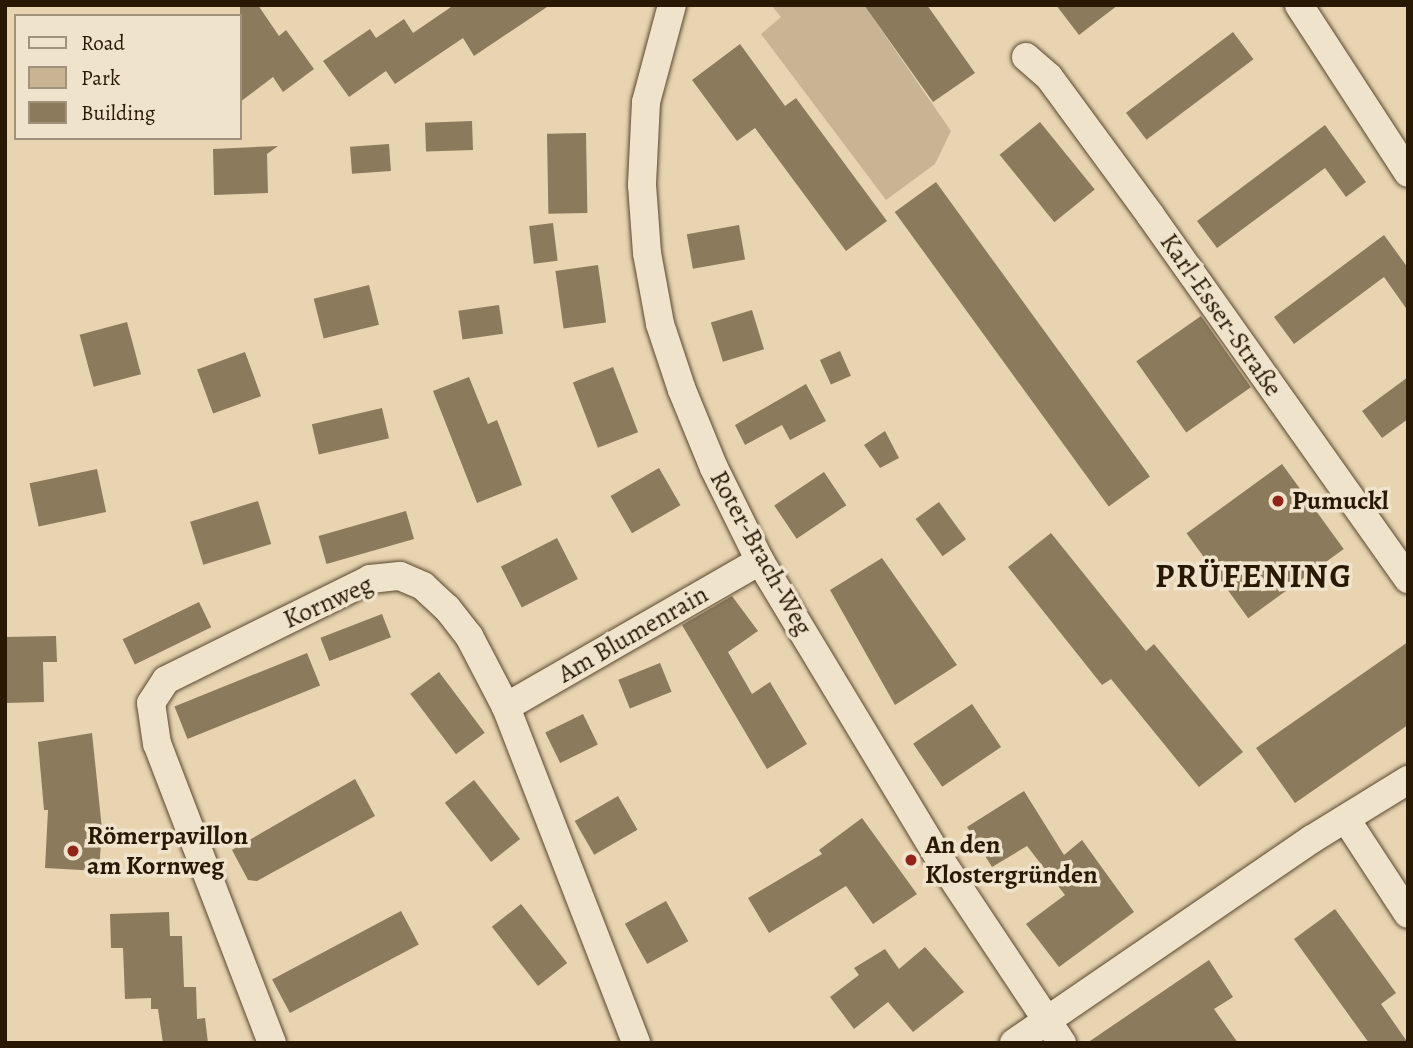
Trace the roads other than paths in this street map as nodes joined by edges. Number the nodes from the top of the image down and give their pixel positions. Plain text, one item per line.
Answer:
1 (672, 5) edge
2 (1299, 5) edge
3 (1026, 57) dead end
4 (1408, 173) edge
5 (760, 561) junction
6 (1408, 579) edge
7 (506, 708) junction
8 (1408, 780) edge
9 (1346, 819) junction
10 (1408, 914) edge
11 (1055, 1032) edge
12 (272, 1043) edge
13 (636, 1043) edge
14 (1014, 1043) edge

1 - 5 street, Roter-Brach-Weg
2 - 4 street
3 - 6 street, Karl-Esser-Straße
5 - 7 street, Am Blumenrain
5 - 11 street, Roter-Brach-Weg
7 - 12 street, Kornweg
7 - 13 street, Kornweg
8 - 9 street
9 - 10 street
9 - 11 street
11 - 14 street

